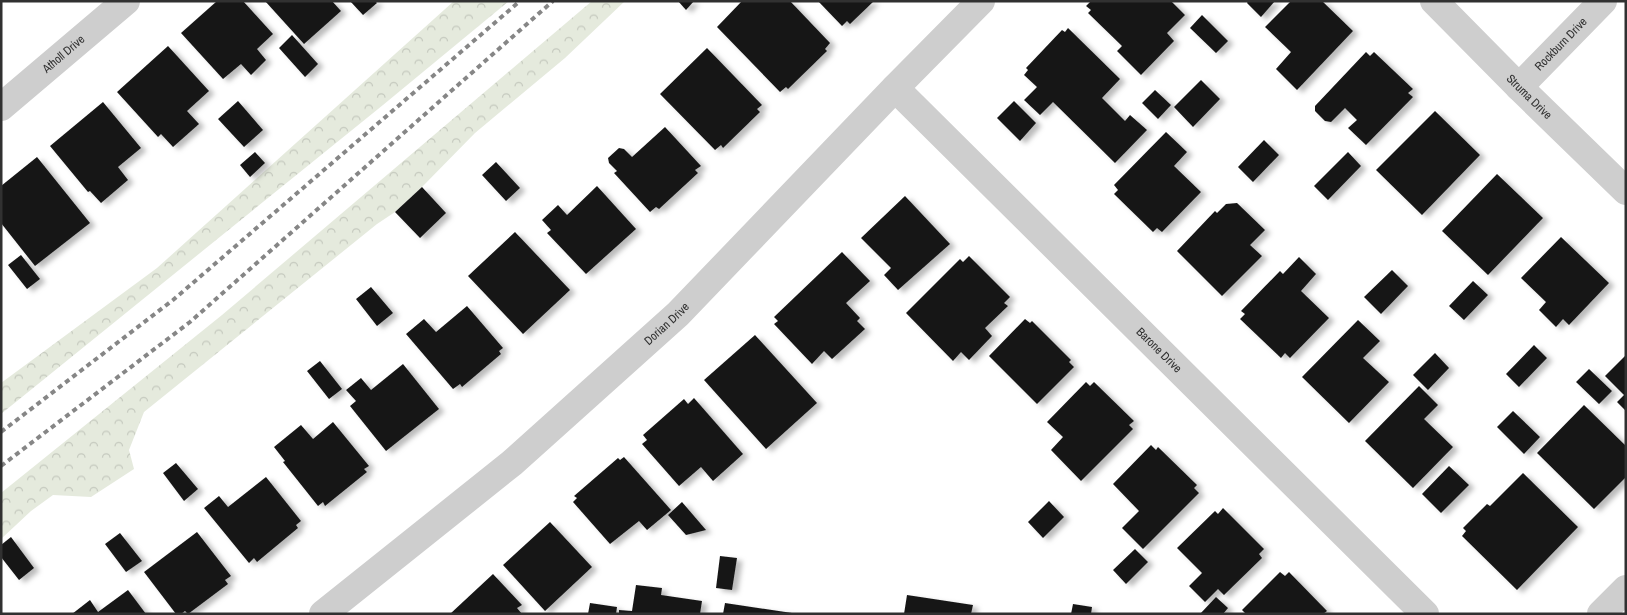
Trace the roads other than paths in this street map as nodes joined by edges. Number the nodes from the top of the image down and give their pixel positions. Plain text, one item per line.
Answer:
1 (126, 1) edge
2 (981, 1) edge
3 (1434, 1) edge
4 (1603, 1) edge
5 (1518, 87) junction
6 (894, 88) junction
7 (1, 107) edge
8 (1626, 191) edge
9 (1626, 589) edge
10 (323, 614) edge
11 (1425, 614) edge
12 (1601, 614) edge

1 - 7 street, Atholl Drive
2 - 6 street, Dorian Drive
3 - 5 street, Struma Drive
4 - 5 street, Rockburn Drive
5 - 8 street, Struma Drive
6 - 10 street, Dorian Drive
6 - 11 street, Barone Drive
9 - 12 street

